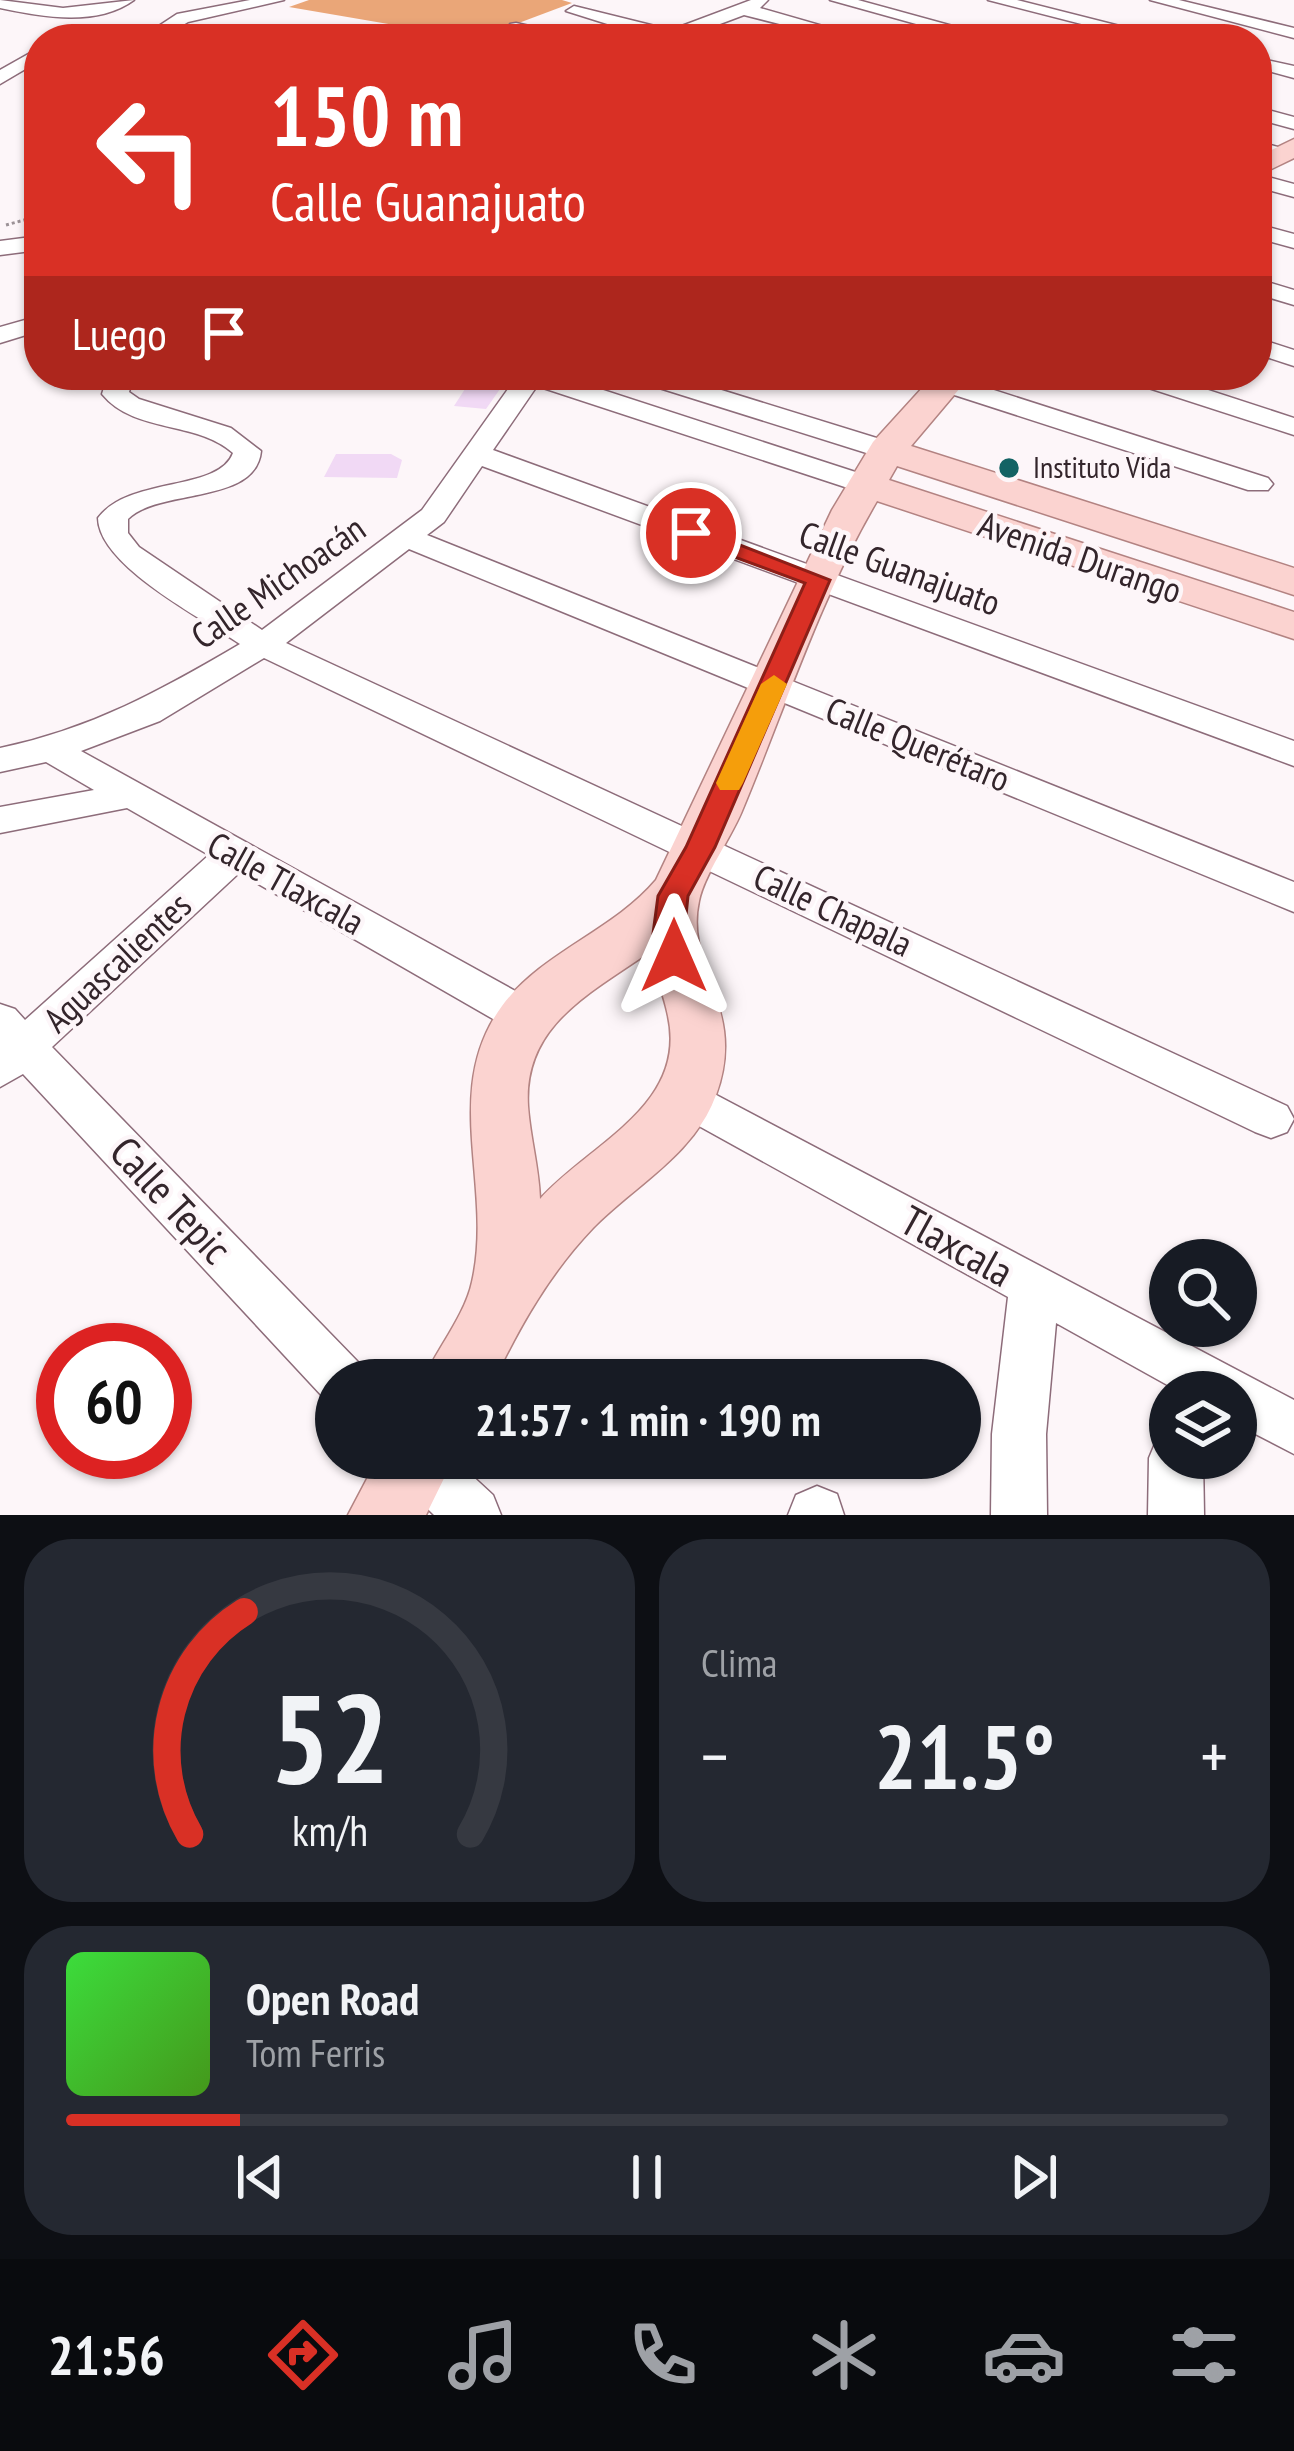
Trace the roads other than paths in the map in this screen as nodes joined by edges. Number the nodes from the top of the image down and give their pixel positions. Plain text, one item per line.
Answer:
1 (126, 0) edge
2 (184, 0) edge
3 (276, 0) edge
4 (766, 0) edge
5 (838, 0) edge
6 (1001, 0) edge
7 (1158, 0) edge
8 (0, 3) edge
9 (935, 5) dead end
10 (742, 9) junction
11 (574, 11) dead end
12 (951, 18) junction
13 (113, 24) edge
14 (173, 24) edge
15 (628, 24) edge
16 (703, 24) edge
17 (800, 24) edge
18 (942, 24) edge
19 (963, 24) edge
20 (1100, 24) edge
21 (1257, 24) edge
22 (116, 390) edge
23 (521, 390) edge
24 (587, 390) edge
25 (683, 390) edge
26 (932, 390) edge
27 (976, 390) edge
28 (1182, 390) edge
29 (1294, 427) edge
30 (479, 454) junction
31 (877, 468) junction
32 (1258, 484) dead end
33 (408, 538) junction
34 (818, 580) junction
35 (1278, 600) edge
36 (262, 645) junction
37 (774, 684) junction
38 (51, 748) junction
39 (1294, 754) edge
40 (0, 760) edge
41 (132, 795) junction
42 (0, 820) edge
43 (234, 855) junction
44 (687, 871) junction
45 (1294, 898) edge
46 (648, 949) junction
47 (522, 1015) junction
48 (9, 1046) edge
49 (686, 1097) junction
50 (1271, 1119) dead end
51 (509, 1191) junction
52 (571, 1209) junction
53 (505, 1287) junction
54 (1034, 1288) junction
55 (319, 1359) edge
56 (469, 1359) edge
57 (1165, 1371) edge
58 (1257, 1407) edge
59 (1294, 1428) edge
60 (418, 1479) edge
61 (1176, 1479) edge
62 (473, 1515) edge
63 (1019, 1515) edge
64 (1176, 1515) edge

1 - 8 street
2 - 13 street
3 - 14 street
4 - 10 street
5 - 12 street
6 - 12 street
6 - 20 street
7 - 21 street
9 - 12 street
10 - 16 street
10 - 17 street
11 - 15 street
12 - 18 street
12 - 19 street
22 - 36 street, Calle Chapala
23 - 30 street, Calle Michoacán
24 - 31 street
25 - 31 street
26 - 31 main road
27 - 32 street
28 - 29 street
30 - 33 street, Calle Michoacán
30 - 34 street, Calle Guanajuato
31 - 34 main road
31 - 35 main road, Avenida Durango
33 - 36 street, Calle Michoacán
33 - 37 street, Calle Querétaro
34 - 37 main road
34 - 39 street, Calle Guanajuato
36 - 38 street, Calle Michoacán
36 - 44 street, Calle Chapala
37 - 44 main road
37 - 45 street, Calle Querétaro
38 - 40 street, Calle Michoacán
38 - 41 street, Calle Tlaxcala
41 - 42 street
41 - 43 street, Calle Tlaxcala
43 - 47 street, Calle Tlaxcala
43 - 48 street, Aguascalientes
44 - 46 main road
44 - 50 street, Calle Chapala
46 - 47 main road
46 - 49 main road
47 - 51 main road
48 - 55 street, Calle Tepic
49 - 52 main road
49 - 54 street, Tlaxcala
51 - 52 main road
51 - 53 main road
52 - 53 main road
53 - 56 main road
54 - 57 street, Tlaxcala
54 - 63 street
58 - 59 street, Tlaxcala
60 - 62 street
61 - 64 street

